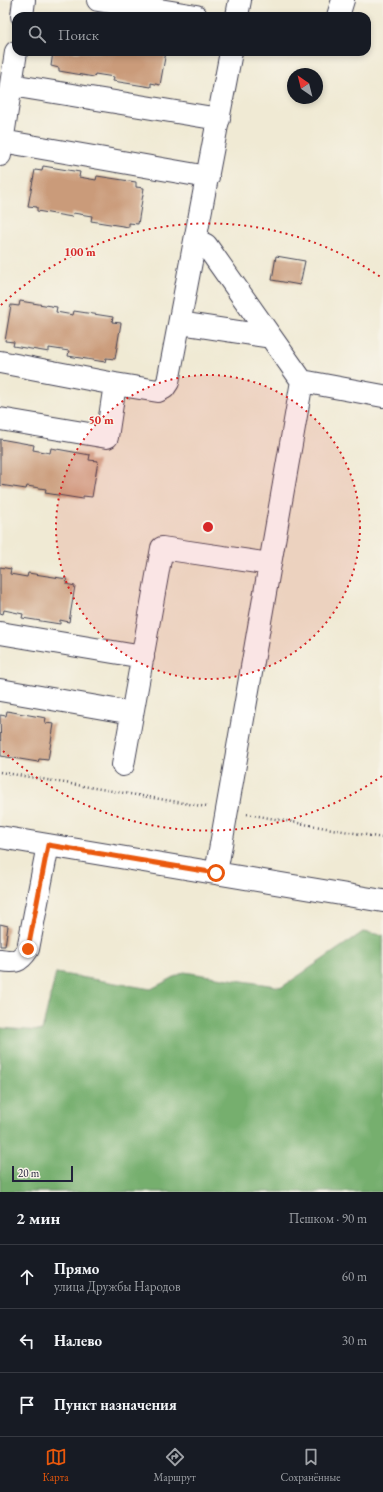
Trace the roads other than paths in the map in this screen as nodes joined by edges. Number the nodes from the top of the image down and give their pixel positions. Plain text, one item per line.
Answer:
1 (24, 0) edge
2 (98, 0) edge
3 (240, 0) edge
4 (343, 0) edge
5 (22, 12) edge
6 (172, 12) edge
7 (238, 12) edge
8 (339, 12) edge
9 (15, 56) edge
10 (230, 56) edge
11 (11, 84) junction
12 (219, 119) junction
13 (1, 149) edge
14 (208, 177) junction
15 (196, 240) junction
16 (180, 323) junction
17 (271, 337) junction
18 (0, 362) edge
19 (302, 381) junction
20 (115, 384) junction
21 (383, 396) edge
22 (0, 419) edge
23 (270, 564) junction
24 (0, 633) edge
25 (143, 657) junction
26 (0, 690) edge
27 (132, 713) junction
28 (123, 765) dead end
29 (0, 837) edge
30 (48, 845) junction
31 (216, 873) junction
32 (383, 901) edge
33 (0, 960) edge

1 - 5 street
2 - 6 street
3 - 7 street
4 - 8 street
9 - 11 street
10 - 12 street
11 - 12 street
11 - 13 street
12 - 14 street
13 - 14 street
14 - 15 street
15 - 16 street
15 - 17 street
16 - 17 street
16 - 20 street
17 - 19 street
18 - 20 street
19 - 21 street
19 - 23 street
20 - 22 street
23 - 25 street
23 - 31 street
24 - 25 street
25 - 27 street
26 - 27 street
27 - 28 street
29 - 30 street
30 - 31 street
30 - 33 street
31 - 32 street

